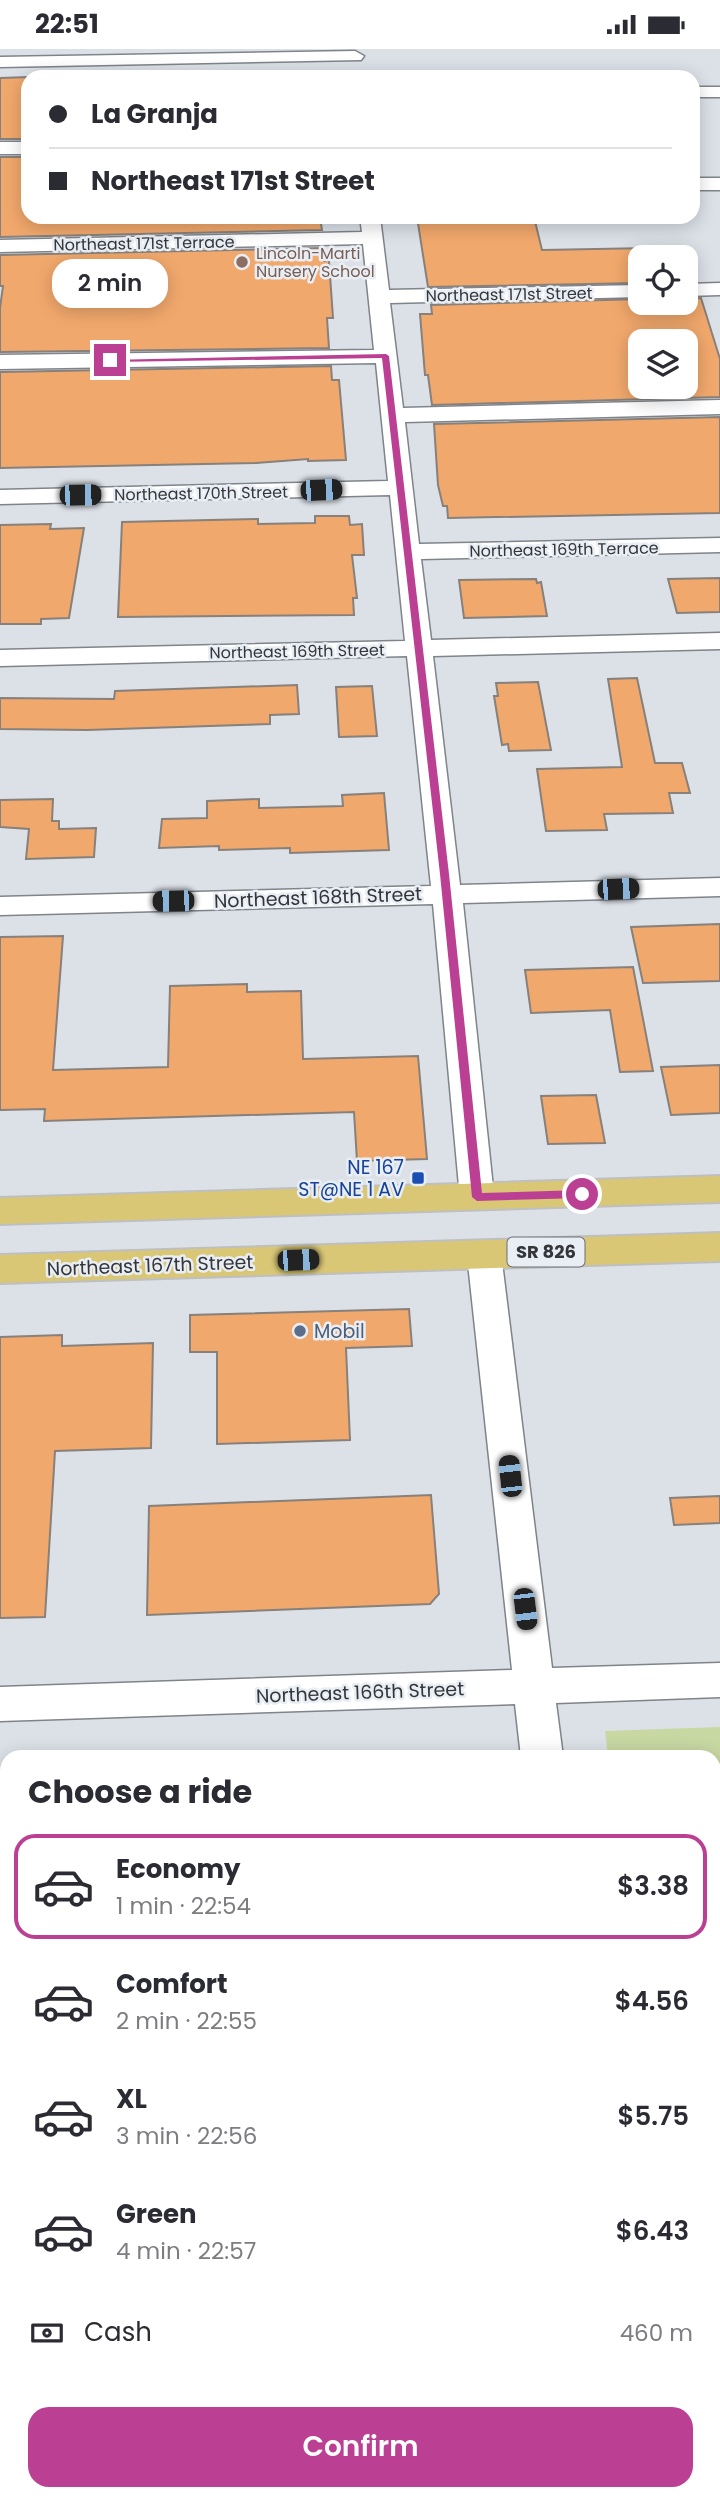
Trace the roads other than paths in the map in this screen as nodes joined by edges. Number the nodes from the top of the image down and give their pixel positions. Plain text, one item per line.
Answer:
1 (355, 53) edge
2 (64, 55) edge
3 (0, 62) edge
4 (700, 92) edge
5 (720, 92) edge
6 (0, 148) edge
7 (21, 148) edge
8 (700, 184) edge
9 (720, 184) edge
10 (371, 227) edge
11 (0, 246) edge
12 (720, 289) edge
13 (698, 290) edge
14 (628, 291) edge
15 (378, 297) junction
16 (386, 356) junction
17 (0, 362) edge
18 (720, 407) edge
19 (392, 415) junction
20 (401, 488) junction
21 (0, 497) edge
22 (720, 545) edge
23 (409, 552) junction
24 (720, 641) edge
25 (419, 648) junction
26 (0, 659) edge
27 (720, 887) edge
28 (446, 894) junction
29 (0, 906) edge
30 (720, 1189) edge
31 (608, 1193) junction
32 (477, 1197) junction
33 (0, 1212) edge
34 (720, 1247) edge
35 (484, 1254) junction
36 (372, 1258) junction
37 (0, 1269) edge
38 (720, 1680) edge
39 (534, 1685) junction
40 (0, 1704) edge
41 (541, 1750) edge

1 - 2 street
2 - 3 street
4 - 5 street
6 - 7 street
8 - 9 street
10 - 11 street, Northeast 171st Terrace
10 - 15 street
12 - 13 street
14 - 15 street, Northeast 171st Street
15 - 16 street
16 - 17 street
16 - 19 street
18 - 19 street
19 - 20 street
20 - 21 street, Northeast 170th Street
20 - 23 street
22 - 23 street, Northeast 169th Terrace
23 - 25 street
24 - 25 street, Northeast 169th Street
25 - 26 street, Northeast 169th Street
25 - 28 street
27 - 28 street, Northeast 168th Street
28 - 29 street, Northeast 168th Street
28 - 32 street
30 - 31 main road
31 - 32 main road
31 - 35 main road
32 - 33 main road
32 - 36 main road
34 - 35 main road, Northeast 167th Street / SR 826
35 - 36 main road, Northeast 167th Street / SR 826
35 - 39 street
36 - 37 main road, Northeast 167th Street / SR 826
38 - 39 street, Northeast 166th Street
39 - 40 street, Northeast 166th Street
39 - 41 street

